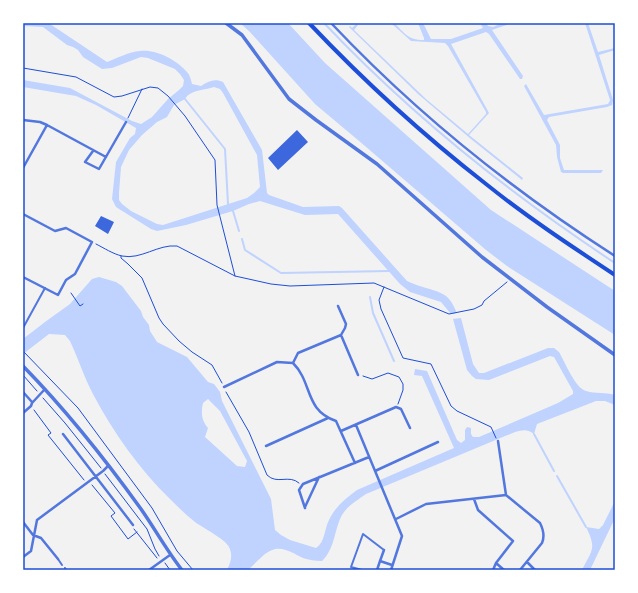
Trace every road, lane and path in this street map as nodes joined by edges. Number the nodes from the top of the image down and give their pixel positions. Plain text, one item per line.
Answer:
1 (226, 23) edge
2 (309, 23) edge
3 (331, 23) edge
4 (23, 68) edge
5 (142, 88) junction
6 (129, 116) dead end
7 (23, 120) edge
8 (126, 122) dead end
9 (47, 126) junction
10 (93, 151) junction
11 (106, 157) junction
12 (23, 168) edge
13 (23, 214) edge
14 (92, 242) junction
15 (121, 256) junction
16 (615, 256) edge
17 (615, 275) edge
18 (235, 276) junction
19 (23, 277) edge
20 (511, 279) junction
21 (384, 286) junction
22 (45, 288) junction
23 (71, 293) dead end
24 (78, 304) junction
25 (82, 304) dead end
26 (76, 306) dead end
27 (338, 306) dead end
28 (23, 328) edge
29 (340, 335) junction
30 (23, 351) edge
31 (615, 355) edge
32 (293, 363) junction
33 (23, 366) edge
34 (358, 375) joint
35 (224, 387) junction
36 (45, 389) junction
37 (23, 392) edge
38 (32, 402) junction
39 (31, 406) junction
40 (396, 407) junction
41 (23, 413) edge
42 (328, 418) junction
43 (356, 425) junction
44 (410, 428) dead end
45 (341, 431) junction
46 (63, 434) dead end
47 (498, 441) joint
48 (438, 442) dead end
49 (266, 446) dead end
50 (369, 457) junction
51 (355, 463) junction
52 (108, 466) junction
53 (375, 471) junction
54 (95, 477) junction
55 (319, 477) junction
56 (90, 481) junction
57 (86, 483) junction
58 (302, 486) junction
59 (506, 495) junction
60 (474, 499) junction
61 (396, 519) junction
62 (23, 522) edge
63 (133, 525) joint
64 (137, 532) junction
65 (33, 535) junction
66 (384, 550) joint
67 (170, 555) junction
68 (23, 557) edge
69 (58, 559) joint
70 (380, 561) junction
71 (160, 562) junction
72 (527, 562) junction
73 (496, 563) junction
74 (62, 565) dead end
75 (392, 565) junction
76 (149, 570) edge
77 (182, 570) edge
78 (193, 570) edge
79 (362, 570) edge
80 (377, 570) edge
81 (391, 570) edge
82 (492, 570) edge
83 (504, 570) edge
84 (520, 570) edge
85 (535, 570) edge

1 - 20 street
2 - 17 main road
3 - 16 street
4 - 5 path
5 - 6 path
5 - 18 path
7 - 9 street
8 - 11 street
9 - 10 street
9 - 12 street
10 - 11 street
10 - 11 street
13 - 14 street
14 - 15 path
14 - 22 street
15 - 18 path
15 - 35 path
18 - 21 path
19 - 22 street
20 - 21 path
20 - 31 street
21 - 47 path
22 - 28 street
23 - 24 path
24 - 25 path
24 - 26 path
27 - 29 street
29 - 32 street
29 - 34 street
30 - 78 path
32 - 35 street
32 - 42 street
33 - 36 street
34 - 40 path
35 - 58 path
36 - 38 street
36 - 52 street
37 - 38 street
38 - 39 street
39 - 41 street
39 - 57 path
40 - 43 street
40 - 44 street
42 - 45 street
42 - 49 street
43 - 45 street
43 - 50 street
45 - 51 street
46 - 54 street
47 - 59 street
48 - 53 street
50 - 51 street
50 - 53 street
51 - 55 street
52 - 54 street
52 - 67 street
53 - 61 street
54 - 56 street
54 - 63 street
55 - 58 street
55 - 58 street
56 - 57 street
56 - 64 path
57 - 65 street
59 - 60 street
59 - 72 street
60 - 61 street
60 - 73 street
61 - 75 street
62 - 65 street
63 - 64 path
64 - 71 path
65 - 68 street
65 - 69 street
66 - 70 street
66 - 79 street
67 - 71 street
67 - 77 street
69 - 74 street
70 - 75 street
70 - 80 street
71 - 76 street
72 - 84 street
72 - 85 street
73 - 82 street
73 - 83 street
75 - 81 street

